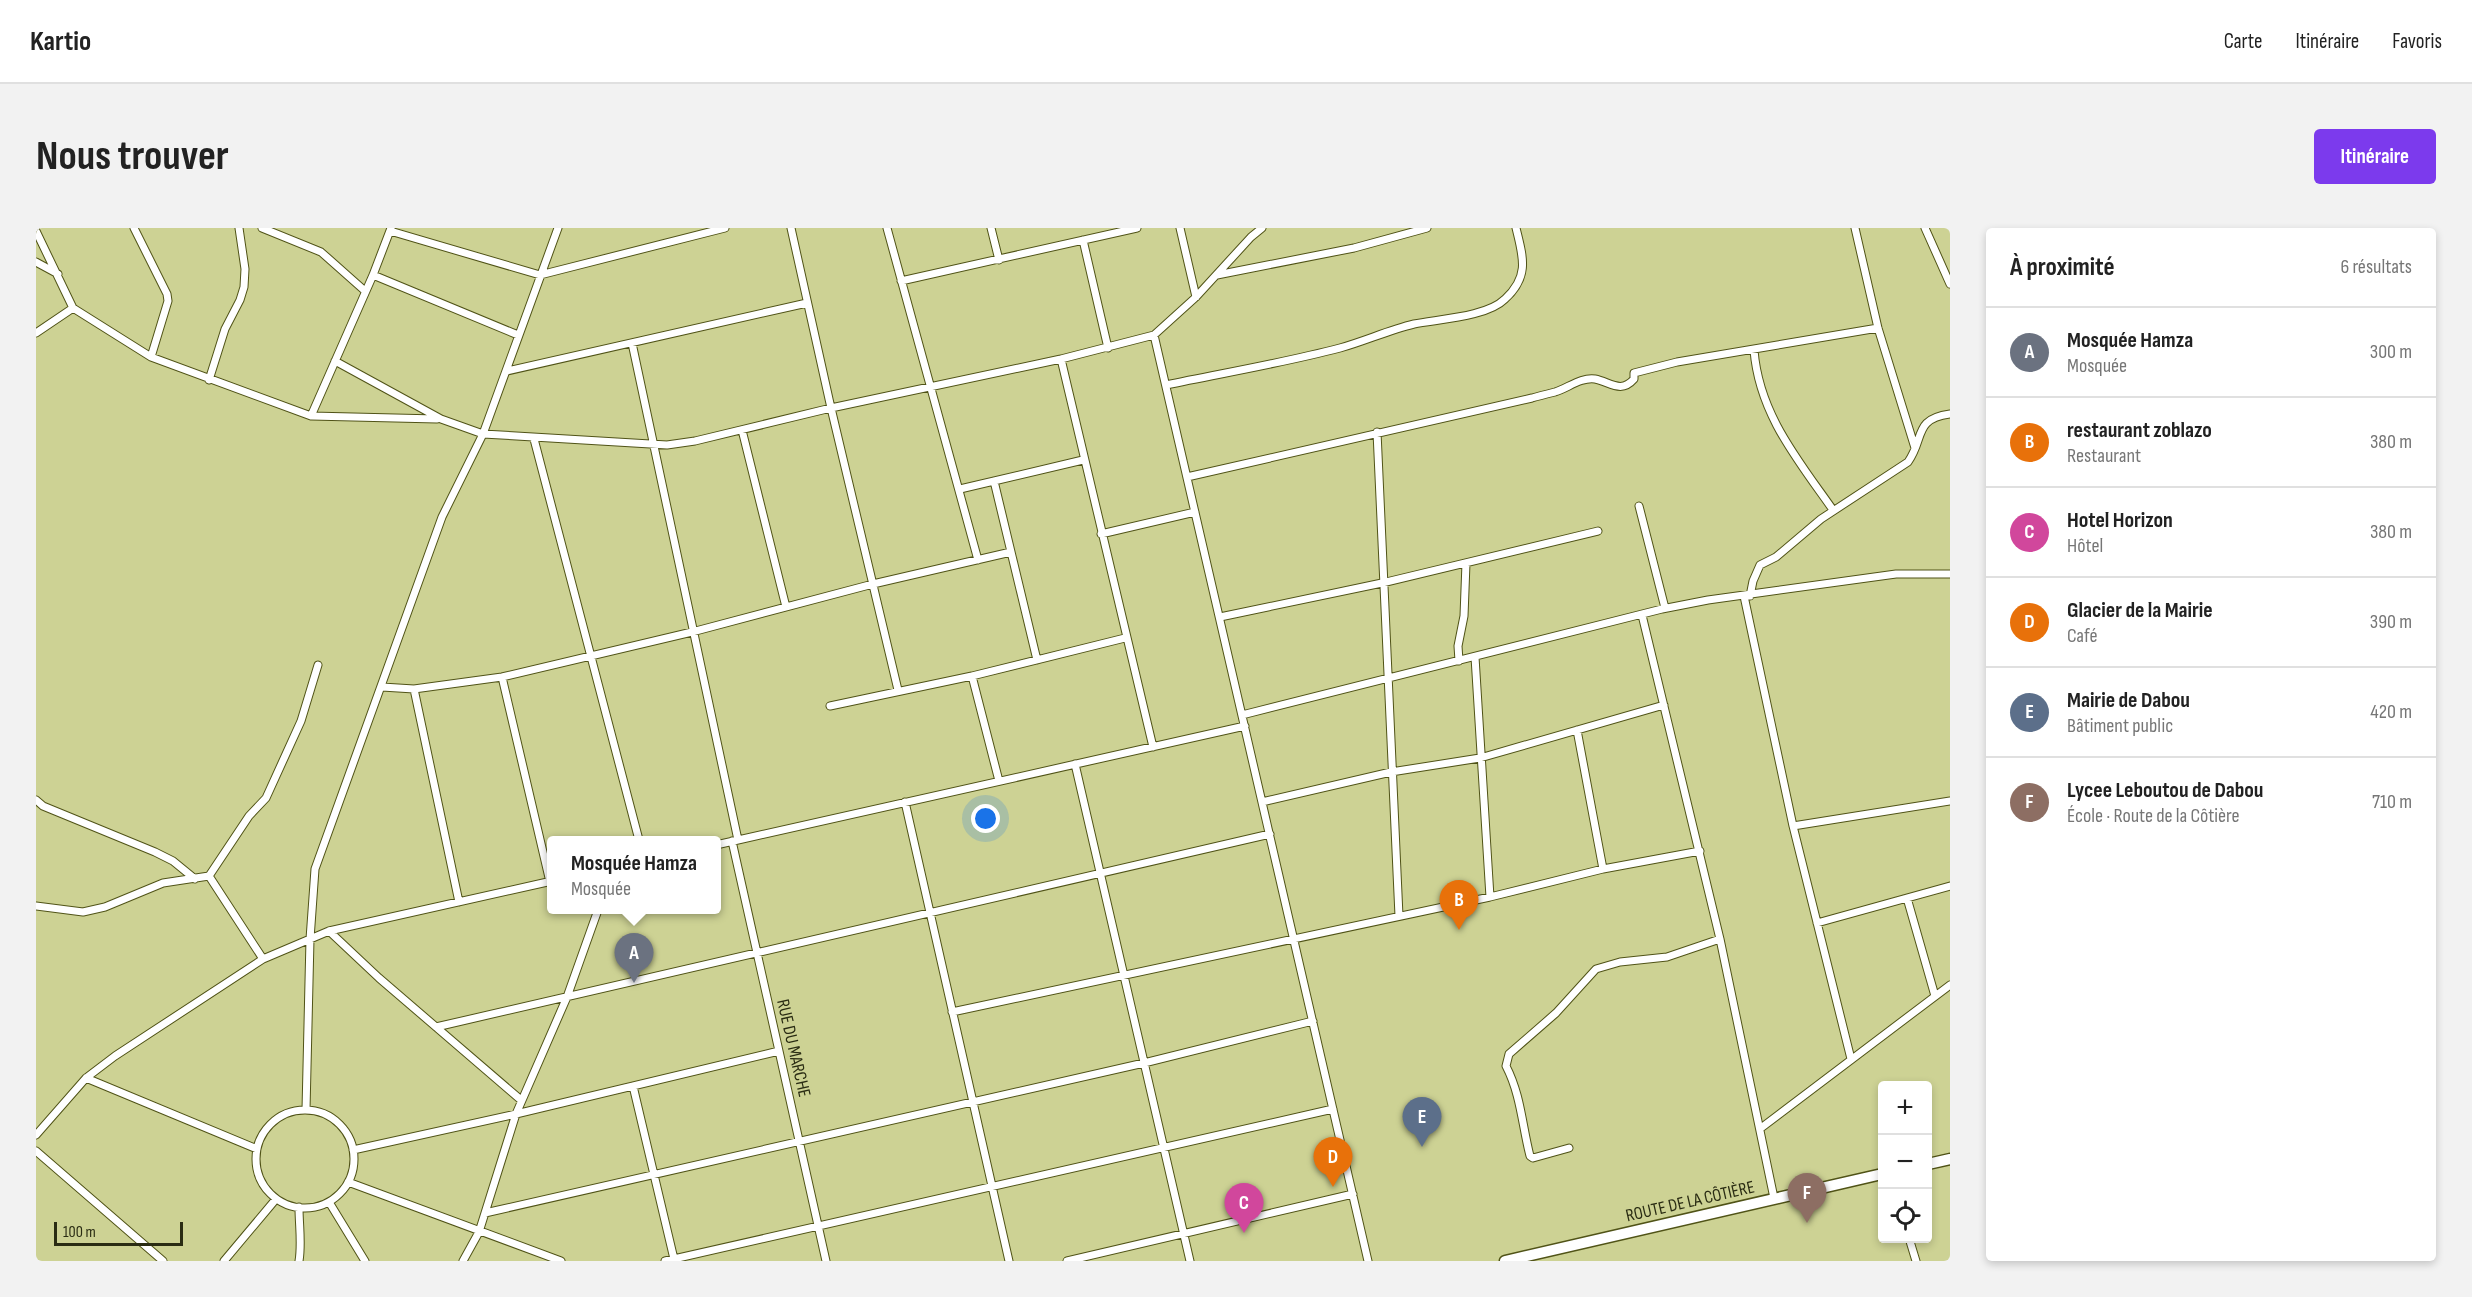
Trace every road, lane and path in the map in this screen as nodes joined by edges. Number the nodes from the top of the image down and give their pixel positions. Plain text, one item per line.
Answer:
1 (134, 228) edge
2 (238, 228) edge
3 (262, 228) edge
4 (558, 228) edge
5 (725, 228) edge
6 (791, 228) edge
7 (887, 228) edge
8 (991, 228) edge
9 (1137, 228) edge
10 (1180, 228) edge
11 (1262, 228) edge
12 (1427, 228) edge
13 (1516, 228) edge
14 (1855, 228) edge
15 (1925, 228) edge
16 (391, 229) edge
17 (36, 231) edge
18 (1083, 240) junction
19 (999, 260) junction
20 (36, 262) edge
21 (58, 274) junction
22 (373, 275) junction
23 (540, 275) junction
24 (1217, 275) junction
25 (901, 281) junction
26 (1950, 284) edge
27 (365, 291) junction
28 (1196, 297) junction
29 (807, 303) junction
30 (73, 308) junction
31 (1878, 328) junction
32 (36, 333) edge
33 (518, 335) junction
34 (1154, 335) junction
35 (632, 344) junction
36 (1108, 348) junction
37 (1754, 350) junction
38 (152, 357) junction
39 (1060, 359) junction
40 (334, 361) junction
41 (507, 371) junction
42 (209, 380) junction
43 (1166, 385) junction
44 (932, 388) junction
45 (831, 408) junction
46 (1950, 414) edge
47 (311, 416) junction
48 (441, 419) junction
49 (742, 430) junction
50 (1377, 432) junction
51 (483, 434) junction
52 (534, 439) junction
53 (652, 445) junction
54 (1916, 450) junction
55 (1083, 460) junction
56 (1187, 477) junction
57 (994, 480) junction
58 (960, 489) junction
59 (1639, 506) dead end
60 (1833, 510) junction
61 (1195, 512) junction
62 (1598, 531) dead end
63 (1101, 534) junction
64 (1011, 552) junction
65 (978, 560) junction
66 (1466, 563) junction
67 (1950, 574) edge
68 (1382, 583) junction
69 (873, 584) junction
70 (1747, 596) junction
71 (786, 607) junction
72 (1665, 608) junction
73 (1642, 615) junction
74 (1220, 617) junction
75 (692, 632) junction
76 (1125, 638) junction
77 (591, 655) junction
78 (1475, 657) junction
79 (1037, 660) junction
80 (1460, 661) junction
81 (318, 665) dead end
82 (972, 676) junction
83 (502, 677) junction
84 (1386, 679) junction
85 (382, 687) junction
86 (414, 689) junction
87 (898, 690) junction
88 (1664, 705) junction
89 (830, 706) dead end
90 (1242, 715) junction
91 (1245, 726) junction
92 (1577, 730) junction
93 (1153, 747) junction
94 (1480, 758) junction
95 (1075, 765) junction
96 (1390, 772) junction
97 (999, 782) junction
98 (36, 800) edge
99 (1950, 801) edge
100 (905, 802) junction
101 (1262, 802) junction
102 (1793, 825) junction
103 (1270, 834) junction
104 (638, 836) edge
105 (735, 840) junction
106 (721, 843) edge
107 (1700, 851) junction
108 (547, 865) edge
109 (1603, 869) junction
110 (1099, 873) junction
111 (209, 876) junction
112 (195, 879) junction
113 (547, 883) edge
114 (1950, 886) edge
115 (1490, 897) junction
116 (1907, 898) junction
117 (459, 902) junction
118 (36, 906) edge
119 (930, 912) junction
120 (596, 914) edge
121 (1399, 916) junction
122 (1817, 923) junction
123 (328, 931) junction
124 (1294, 938) junction
125 (310, 939) junction
126 (1720, 939) junction
127 (757, 952) junction
128 (263, 959) junction
129 (1123, 974) junction
130 (1950, 985) edge
131 (1935, 996) junction
132 (567, 997) junction
133 (952, 1012) junction
134 (1313, 1021) junction
135 (436, 1027) junction
136 (779, 1051) junction
137 (1851, 1059) junction
138 (1144, 1063) junction
139 (86, 1078) junction
140 (633, 1086) junction
141 (522, 1100) junction
142 (973, 1101) junction
143 (1333, 1109) junction
144 (306, 1110) junction
145 (516, 1114) junction
146 (1761, 1128) junction
147 (36, 1134) edge
148 (799, 1141) junction
149 (1164, 1147) junction
150 (1569, 1148) dead end
151 (257, 1149) junction
152 (353, 1150) junction
153 (36, 1151) edge
154 (1950, 1159) edge
155 (1932, 1163) edge
156 (654, 1174) junction
157 (1878, 1175) edge
158 (348, 1182) junction
159 (992, 1187) junction
160 (1353, 1194) junction
161 (1774, 1198) junction
162 (276, 1199) junction
163 (329, 1202) junction
164 (299, 1208) junction
165 (485, 1212) junction
166 (819, 1228) junction
167 (478, 1232) junction
168 (1183, 1234) junction
169 (1910, 1243) edge
170 (1546, 1256) edge
171 (674, 1259) junction
172 (164, 1261) edge
173 (224, 1261) edge
174 (300, 1261) edge
175 (365, 1261) edge
176 (464, 1261) edge
177 (561, 1261) edge
178 (665, 1261) edge
179 (826, 1261) edge
180 (1009, 1261) edge
181 (1067, 1261) edge
182 (1190, 1261) edge
183 (1368, 1261) edge
184 (1505, 1261) edge
185 (1916, 1261) edge

1 - 38 street
2 - 42 street
3 - 27 street
4 - 23 street
5 - 23 street
6 - 29 street
7 - 25 street
8 - 19 street
9 - 18 street
10 - 28 street
11 - 24 street
12 - 24 street
13 - 43 street
14 - 31 street
15 - 26 street
16 - 22 street
16 - 23 street
17 - 21 street
18 - 19 street
18 - 36 street
19 - 25 street
20 - 21 street
21 - 30 street
22 - 27 street
22 - 33 street
23 - 33 street
24 - 28 street
25 - 44 street
27 - 40 street
28 - 34 street
29 - 35 street
29 - 45 street
30 - 32 street
30 - 38 street
31 - 37 street
31 - 54 street
33 - 41 street
34 - 36 street
34 - 43 street
35 - 41 street
35 - 53 street, RUE DU MARCHE
36 - 39 street
37 - 50 street
37 - 60 street
38 - 42 street
39 - 44 street
39 - 55 street
40 - 47 street
40 - 48 street
41 - 51 street
42 - 47 street
43 - 56 street
44 - 45 street
44 - 58 street
45 - 49 street
45 - 69 street
46 - 54 street
47 - 48 street
48 - 51 street
49 - 53 street
49 - 71 street
50 - 56 street
50 - 68 street
51 - 52 street
51 - 85 street
52 - 53 street
52 - 77 street
53 - 75 street, RUE DU MARCHE
54 - 60 street
55 - 57 street
55 - 63 street
56 - 61 street
57 - 58 street
57 - 64 street
58 - 65 street
59 - 72 street
60 - 70 street
61 - 63 street
61 - 74 street
62 - 66 street
63 - 76 street
64 - 65 street
64 - 79 street
65 - 69 street
66 - 68 street
66 - 80 street
67 - 70 street
68 - 74 street
68 - 84 street
69 - 71 street
69 - 87 street
70 - 72 street
70 - 102 street
71 - 75 street
72 - 73 street
73 - 78 street
73 - 88 street
74 - 90 street
75 - 77 street
75 - 105 street, RUE DU MARCHE
76 - 79 street
76 - 93 street
77 - 83 street
77 - 104 street
78 - 80 street
78 - 94 street
79 - 82 street
80 - 84 street
81 - 111 street
82 - 87 street
82 - 97 street
83 - 86 street
83 - 108 street
84 - 90 street
84 - 96 street
85 - 86 street
85 - 125 street
86 - 117 street
87 - 89 street
88 - 92 street
88 - 107 street
90 - 91 street
91 - 93 street
91 - 101 street
92 - 94 street
92 - 109 street
93 - 95 street
94 - 96 street
94 - 115 street
95 - 97 street
95 - 110 street
96 - 101 street
96 - 121 street
97 - 100 street
98 - 112 street
99 - 102 street
100 - 105 street
100 - 119 street
101 - 103 street
102 - 122 street
103 - 110 street
103 - 124 street
105 - 106 street
105 - 127 street, RUE DU MARCHE
107 - 109 street
107 - 126 street
109 - 115 street
110 - 119 street
110 - 129 street
111 - 112 street
111 - 128 street
112 - 118 street
113 - 117 street
114 - 116 street
115 - 121 street
116 - 122 street
116 - 131 street
117 - 123 street
119 - 127 street
119 - 133 street
120 - 132 street
121 - 124 street
122 - 137 street
123 - 125 street
123 - 135 street
124 - 129 street
124 - 134 street
125 - 128 street
125 - 144 street
126 - 146 street
126 - 150 street
127 - 132 street
127 - 136 street, RUE DU MARCHE
128 - 139 street
129 - 133 street
129 - 138 street
130 - 131 street
131 - 137 street
132 - 135 street
132 - 141 street
133 - 142 street
134 - 138 street
134 - 143 street
135 - 141 street
136 - 140 street
136 - 148 street, RUE DU MARCHE
137 - 146 street
138 - 142 street
138 - 149 street
139 - 147 street
139 - 151 street
140 - 145 street
140 - 156 street
141 - 145 street
142 - 148 street
142 - 159 street
143 - 149 street
143 - 160 street
144 - 151 street
144 - 152 street
145 - 152 street
145 - 165 street
146 - 161 street
148 - 156 street
148 - 166 street, RUE DU MARCHE
149 - 159 street
149 - 168 street
151 - 162 street
152 - 158 street
153 - 172 street
154 - 155 main road
156 - 165 street
156 - 171 street
157 - 161 main road, ROUTE DE LA CÔTIÈRE
158 - 163 street
158 - 167 street
159 - 166 street
159 - 180 street
160 - 168 street
160 - 183 street
161 - 170 main road, ROUTE DE LA CÔTIÈRE
162 - 164 street
162 - 173 street
163 - 164 street
163 - 175 street
164 - 174 street
165 - 167 street
166 - 171 street
166 - 179 street, RUE DU MARCHE
167 - 176 street
167 - 177 street
168 - 181 street
168 - 182 street
169 - 185 street
170 - 184 main road, ROUTE DE LA CÔTIÈRE
171 - 178 street

